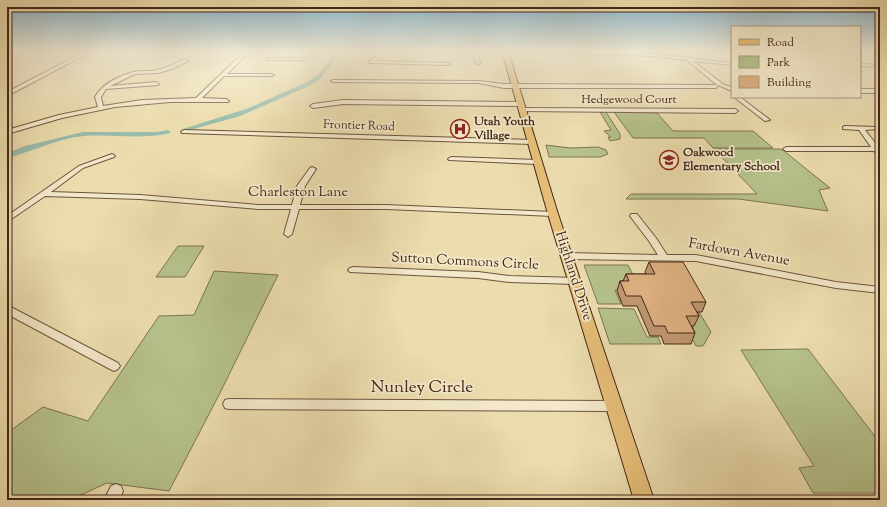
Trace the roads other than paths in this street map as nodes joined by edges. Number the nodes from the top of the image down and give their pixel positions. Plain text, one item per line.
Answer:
1 (44, 75) edge
2 (131, 75) edge
3 (223, 75) joint
4 (272, 75) dead end
5 (511, 75) edge
6 (707, 75) edge
7 (591, 78) dead end
8 (333, 81) dead end
9 (156, 84) dead end
10 (514, 86) junction
11 (598, 86) junction
12 (716, 86) dead end
13 (7, 88) edge
14 (18, 88) junction
15 (103, 88) junction
16 (731, 90) edge
17 (861, 91) edge
18 (880, 91) edge
19 (7, 94) edge
20 (738, 98) edge
21 (198, 99) junction
22 (226, 101) dead end
23 (313, 106) dead end
24 (101, 107) junction
25 (522, 107) junction
26 (735, 111) dead end
27 (767, 120) dead end
28 (845, 128) dead end
29 (861, 128) junction
30 (875, 128) dead end
31 (7, 132) edge
32 (184, 132) dead end
33 (533, 142) junction
34 (786, 149) dead end
35 (878, 152) edge
36 (112, 156) dead end
37 (451, 159) dead end
38 (538, 162) junction
39 (312, 169) dead end
40 (43, 194) junction
41 (294, 207) junction
42 (553, 214) junction
43 (634, 216) dead end
44 (7, 220) edge
45 (288, 234) dead end
46 (567, 256) junction
47 (663, 256) junction
48 (353, 270) dead end
49 (576, 281) junction
50 (879, 290) edge
51 (7, 309) edge
52 (114, 366) dead end
53 (230, 404) dead end
54 (615, 406) junction
55 (644, 500) edge

1 - 14 street
2 - 15 street
3 - 4 street
3 - 21 street
5 - 10 main road, Highland Drive
6 - 16 street
7 - 11 street
8 - 10 street
9 - 15 street
10 - 11 street
10 - 25 main road, Highland Drive
11 - 12 street
13 - 14 street
14 - 19 street
15 - 24 street
17 - 18 street
20 - 27 street
21 - 22 street
21 - 24 street
23 - 25 street, Hedgewood Court
24 - 31 street
25 - 26 street, Hedgewood Court
25 - 33 main road, Highland Drive
28 - 29 street
29 - 30 street
29 - 35 street
32 - 33 street, Frontier Road
33 - 38 main road, Highland Drive
34 - 35 street
36 - 40 street
37 - 38 street
38 - 42 main road, Highland Drive
39 - 41 street
40 - 41 street, Charleston Lane
40 - 44 street
41 - 42 street, Charleston Lane
41 - 45 street
42 - 46 main road, Highland Drive
43 - 47 street
46 - 47 street, Fardown Avenue
46 - 49 main road, Highland Drive
47 - 50 street, Fardown Avenue
48 - 49 street, Sutton Commons Circle
49 - 54 main road, Highland Drive
51 - 52 street
53 - 54 street, Nunley Circle
54 - 55 main road, Highland Drive

